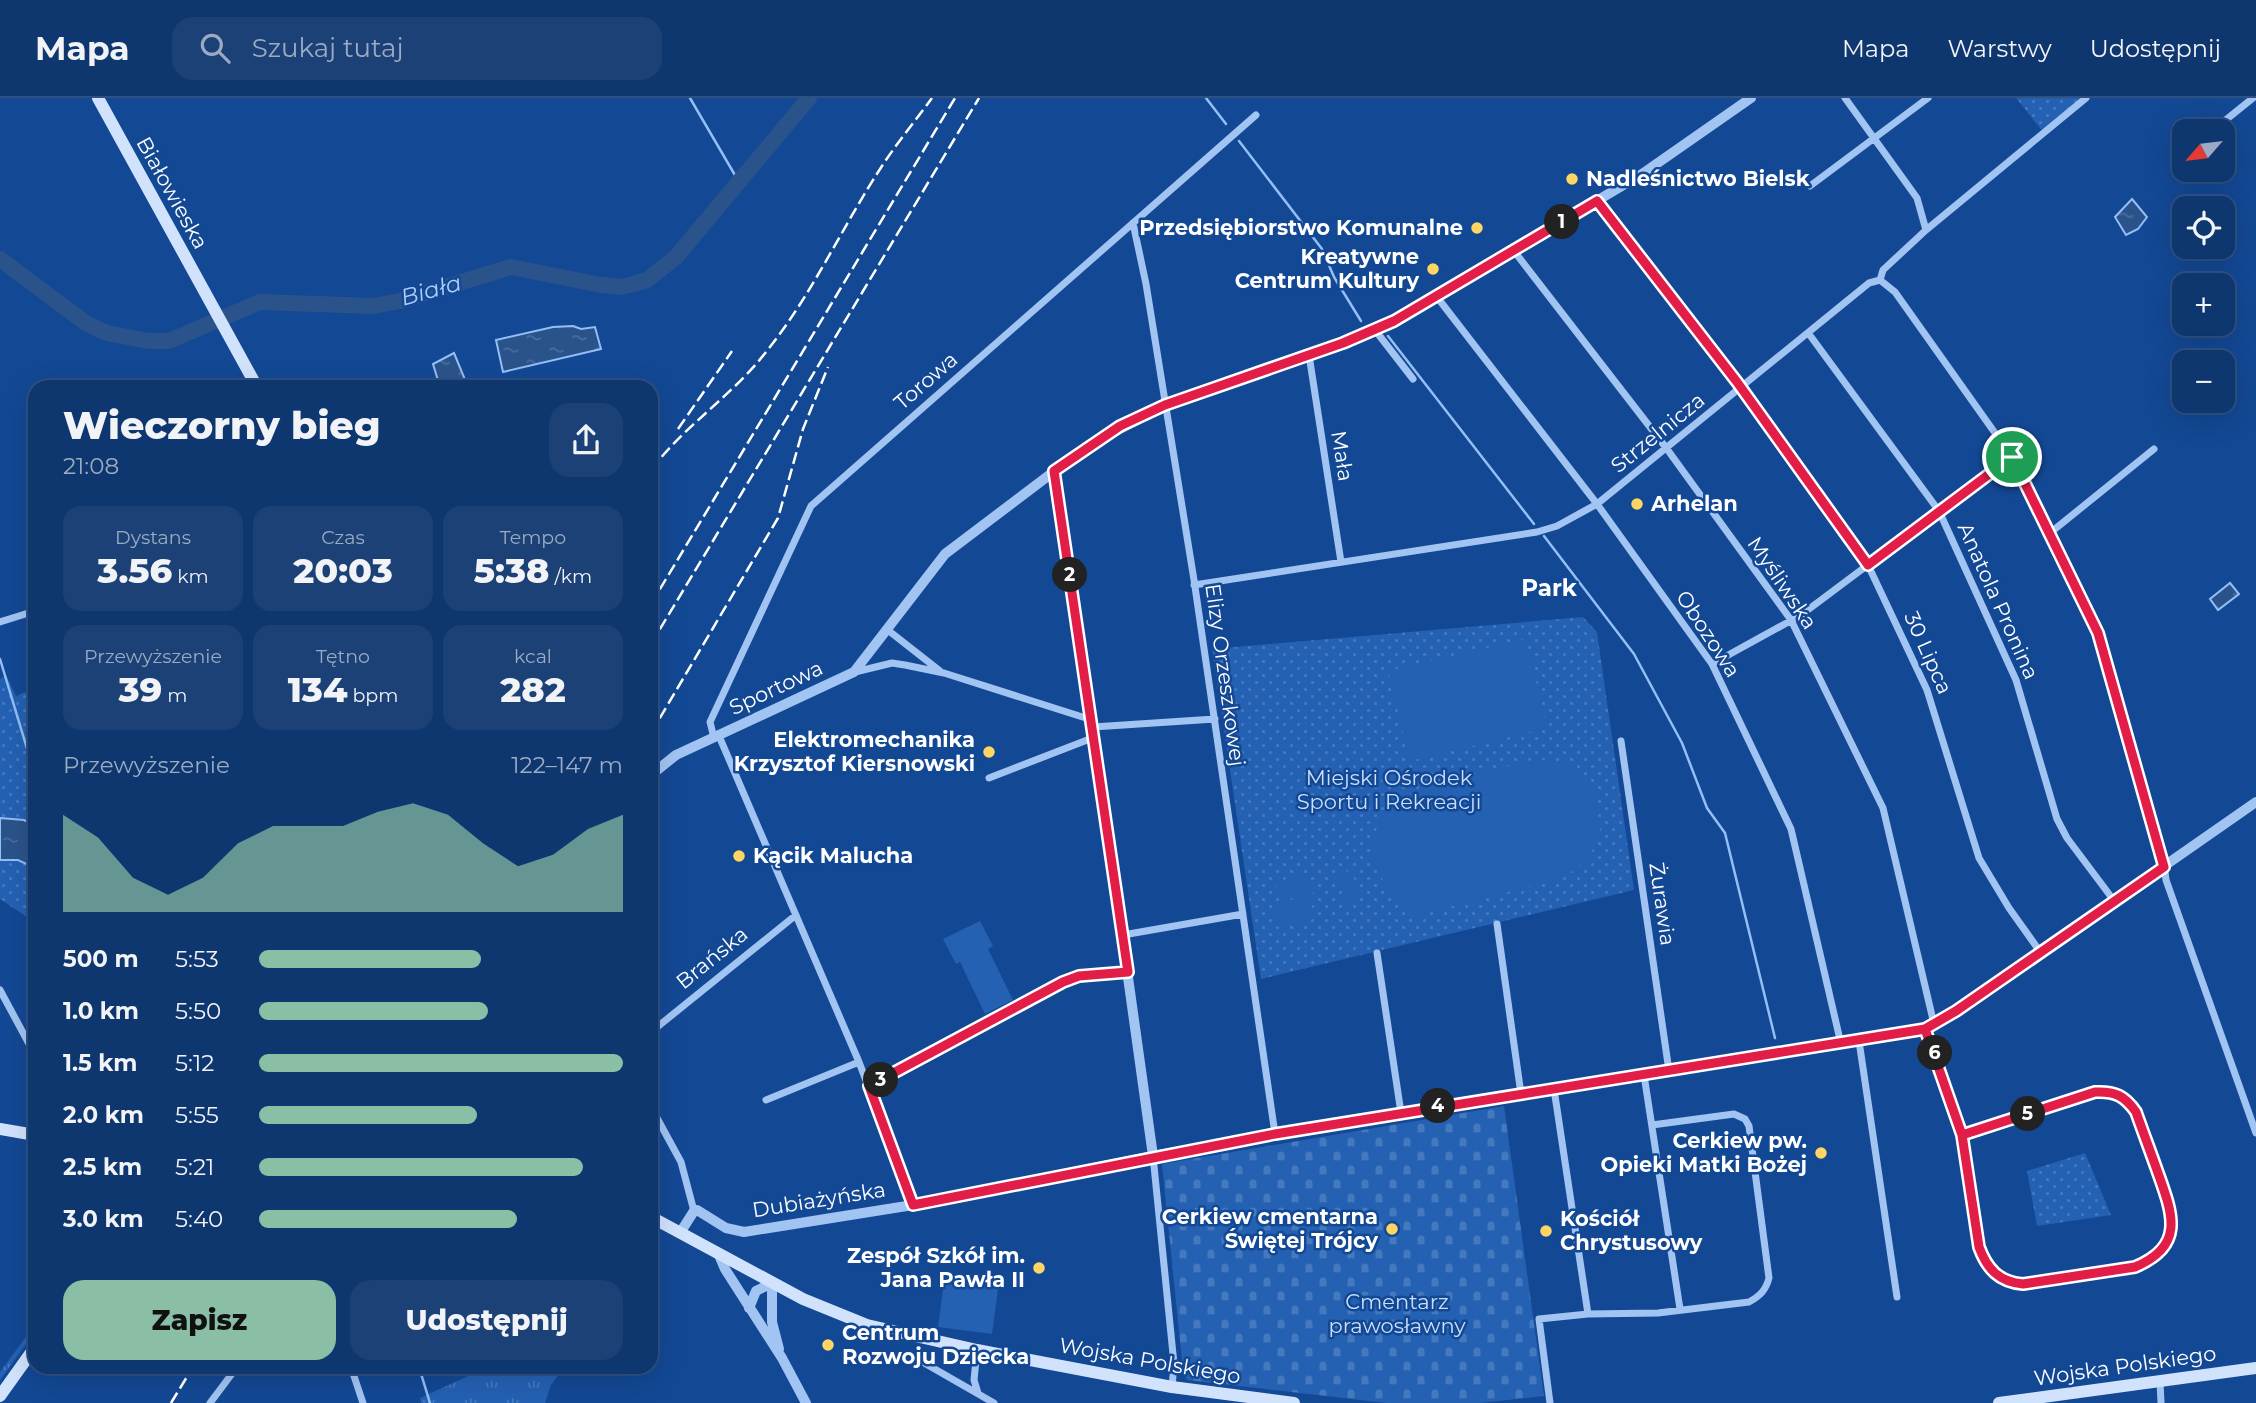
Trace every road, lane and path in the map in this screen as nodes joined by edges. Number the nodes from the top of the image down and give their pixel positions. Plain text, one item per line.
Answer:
1 (98, 98) edge
2 (1845, 98) edge
3 (1928, 98) edge
4 (2087, 98) edge
5 (2253, 98) edge
6 (1749, 99) edge
7 (1256, 115) dead end
8 (2227, 119) edge
9 (1874, 138) junction
10 (1810, 186) dead end
11 (1597, 201) junction
12 (1133, 223) junction
13 (1926, 230) junction
14 (1514, 251) junction
15 (1880, 281) junction
16 (1437, 297) junction
17 (1375, 330) junction
18 (1809, 334) junction
19 (1309, 355) junction
20 (1413, 379) dead end
21 (253, 380) edge
22 (1741, 388) junction
23 (1165, 405) junction
24 (1667, 449) junction
25 (2154, 450) dead end
26 (2012, 457) junction
27 (1054, 471) junction
28 (1597, 504) junction
29 (1939, 511) junction
30 (2050, 533) junction
31 (1341, 562) junction
32 (1868, 565) junction
33 (1194, 585) junction
34 (28, 613) edge
35 (1790, 621) junction
36 (0, 622) edge
37 (888, 631) junction
38 (1712, 664) junction
39 (854, 672) junction
40 (944, 673) junction
41 (1214, 719) junction
42 (1093, 728) junction
43 (716, 737) junction
44 (1621, 741) dead end
45 (658, 769) edge
46 (989, 778) dead end
47 (2256, 802) edge
48 (2164, 867) junction
49 (2115, 902) junction
50 (1243, 914) junction
51 (796, 915) junction
52 (1497, 924) dead end
53 (1123, 934) junction
54 (1377, 953) dead end
55 (2041, 953) junction
56 (1128, 972) junction
57 (0, 990) edge
58 (658, 1026) edge
59 (1930, 1027) junction
60 (1859, 1041) junction
61 (28, 1042) edge
62 (1841, 1044) junction
63 (859, 1062) junction
64 (1669, 1071) junction
65 (1644, 1074) junction
66 (869, 1086) junction
67 (1554, 1088) junction
68 (1521, 1094) junction
69 (766, 1100) dead end
70 (1401, 1113) junction
71 (658, 1120) edge
72 (1652, 1125) junction
73 (0, 1129) edge
74 (2256, 1133) edge
75 (28, 1134) edge
76 (1275, 1134) junction
77 (1962, 1135) junction
78 (1153, 1156) junction
79 (913, 1205) junction
80 (694, 1211) junction
81 (658, 1221) edge
82 (680, 1233) junction
83 (719, 1255) junction
84 (772, 1283) junction
85 (791, 1294) junction
86 (1897, 1297) dead end
87 (773, 1306) junction
88 (749, 1308) junction
89 (1680, 1310) junction
90 (1588, 1314) junction
91 (977, 1350) junction
92 (28, 1357) edge
93 (782, 1358) junction
94 (919, 1360) dead end
95 (2256, 1368) edge
96 (232, 1374) edge
97 (353, 1374) edge
98 (2160, 1381) junction
99 (1172, 1387) junction
100 (978, 1393) junction
101 (0, 1396) edge
102 (1280, 1402) edge
103 (210, 1403) edge
104 (363, 1403) edge
105 (806, 1403) edge
106 (994, 1403) edge
107 (1294, 1403) edge
108 (1550, 1403) edge
109 (1999, 1403) edge
110 (2161, 1403) edge

1 - 21 main road, Białowieska
2 - 9 street
3 - 9 street
4 - 13 street, Strzelnicza
5 - 8 street
6 - 11 street
7 - 12 street, Torowa
9 - 10 street
9 - 13 street
11 - 14 street
11 - 22 street, 30 Lipca
12 - 23 street, Elizy Orzeszkowej
12 - 43 street, Torowa
13 - 15 street, Strzelnicza
14 - 16 street
14 - 24 street, Myśliwska
15 - 18 street, Strzelnicza
15 - 26 street
16 - 17 street
16 - 28 street, Obozowa
17 - 19 street
17 - 20 street
18 - 22 street, Strzelnicza
18 - 29 street, Anatola Pronina
19 - 23 street
19 - 31 street, Mała
22 - 24 street, Strzelnicza
22 - 32 street, 30 Lipca
23 - 27 street
23 - 33 street, Elizy Orzeszkowej
24 - 28 street, Strzelnicza
24 - 35 street, Myśliwska
25 - 30 street
26 - 29 street
26 - 30 street
27 - 37 street
27 - 42 street
28 - 31 street, Strzelnicza
28 - 38 street, Obozowa
29 - 32 street
29 - 49 street, Anatola Pronina
30 - 48 street
31 - 33 street, Strzelnicza
32 - 35 street
32 - 55 street, 30 Lipca
33 - 41 street, Elizy Orzeszkowej
34 - 36 street
35 - 38 street
35 - 59 street, Myśliwska
37 - 39 street, Sportowa
37 - 40 street, Sportowa
38 - 62 street, Obozowa
39 - 40 street, Sportowa
39 - 43 street, Sportowa
40 - 42 street, Sportowa
41 - 42 street, Sportowa
41 - 50 street, Elizy Orzeszkowej
42 - 46 street
42 - 53 street
43 - 45 street, Sportowa
43 - 51 street
44 - 64 street, Żurawia
47 - 48 street, Dubiażyńska
48 - 49 street, Dubiażyńska
48 - 74 street
49 - 55 street, Dubiażyńska
50 - 53 street
50 - 76 street, Elizy Orzeszkowej
51 - 58 street, Brańska
51 - 63 street
52 - 68 street
53 - 56 street
54 - 70 street
55 - 59 street, Dubiażyńska
56 - 66 street
56 - 78 street
57 - 61 street
59 - 60 street, Dubiażyńska
59 - 77 street, Myśliwska
60 - 62 street, Dubiażyńska
60 - 86 street
62 - 64 street, Dubiażyńska
63 - 66 street
63 - 69 street
64 - 65 street, Dubiażyńska
65 - 67 street, Dubiażyńska
65 - 72 street
66 - 79 street
67 - 68 street, Dubiażyńska
67 - 90 street
68 - 70 street, Dubiażyńska
70 - 76 street, Dubiażyńska
71 - 80 street
72 - 89 street
72 - 89 street
73 - 75 main road
76 - 78 street, Dubiażyńska
77 - 77 street
78 - 79 street, Dubiażyńska
78 - 99 street
79 - 80 street, Dubiażyńska
80 - 82 street
81 - 82 main road, Wojska Polskiego
82 - 83 main road, Wojska Polskiego
83 - 84 main road, Wojska Polskiego
83 - 88 street
84 - 85 main road, Wojska Polskiego
84 - 87 street
84 - 88 street
85 - 87 street
85 - 91 main road, Wojska Polskiego
87 - 93 street
88 - 93 street
89 - 90 street
90 - 108 street
91 - 99 main road, Wojska Polskiego
91 - 100 street
92 - 101 main road
93 - 105 street
94 - 100 street
95 - 98 main road, Wojska Polskiego
96 - 103 street
97 - 104 street
98 - 109 main road, Wojska Polskiego
98 - 110 street
99 - 102 main road, Wojska Polskiego
100 - 106 street
102 - 107 main road, Wojska Polskiego

